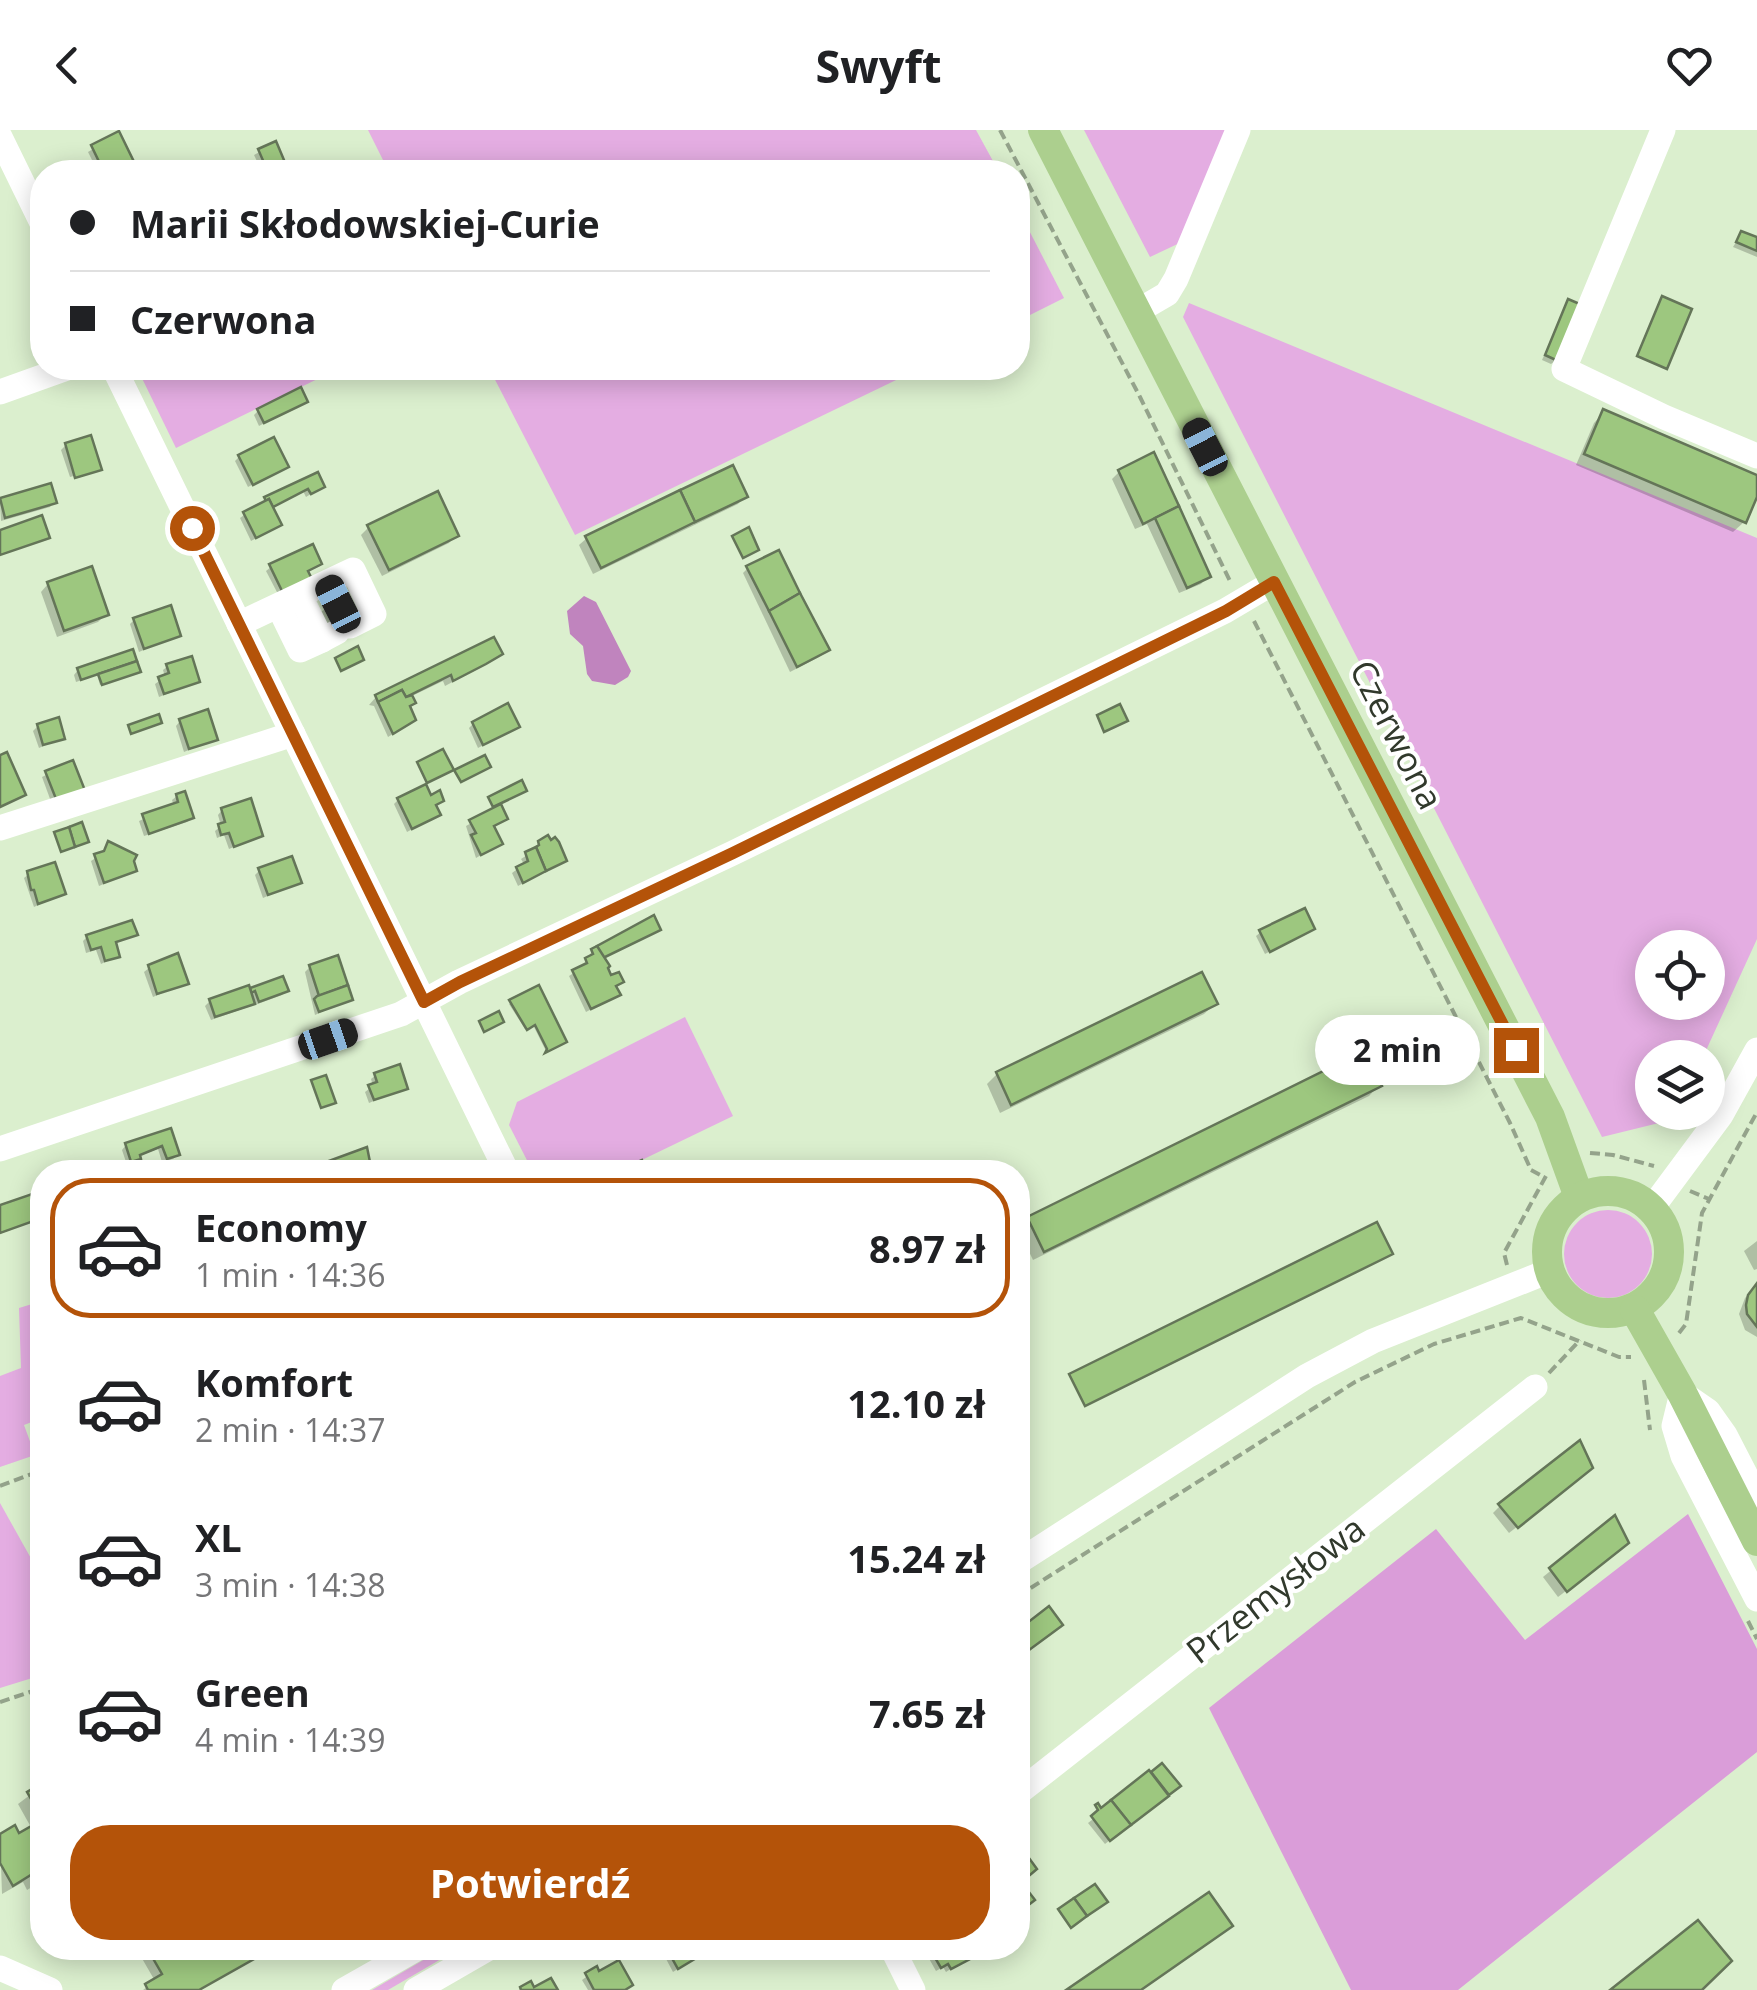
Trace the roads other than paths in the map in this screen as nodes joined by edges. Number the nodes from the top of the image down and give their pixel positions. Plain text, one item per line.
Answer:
1 (1043, 130) edge
2 (1238, 130) edge
3 (1663, 130) edge
4 (0, 138) edge
5 (30, 199) edge
6 (1136, 312) junction
7 (34, 380) edge
8 (120, 380) edge
9 (0, 392) edge
10 (1757, 456) edge
11 (1274, 582) junction
12 (305, 594) junction
13 (239, 624) junction
14 (336, 633) junction
15 (293, 734) junction
16 (0, 828) edge
17 (424, 1002) junction
18 (1757, 1050) edge
19 (0, 1149) edge
20 (501, 1160) edge
21 (1579, 1197) junction
22 (1652, 1208) junction
23 (1549, 1272) junction
24 (1635, 1310) junction
25 (1535, 1387) road end
26 (1682, 1393) junction
27 (1757, 1497) edge
28 (1757, 1541) edge
29 (1030, 1554) edge
30 (1757, 1599) edge
31 (1030, 1784) edge
32 (377, 1960) edge
33 (468, 1960) edge
34 (898, 1960) edge
35 (0, 1968) edge
36 (50, 1990) edge
37 (344, 1990) edge
38 (416, 1990) edge
39 (913, 1990) edge

1 - 6 main road, Czerwona
2 - 6 street
3 - 10 street
4 - 5 street
6 - 11 main road, Czerwona
7 - 9 street
8 - 13 street
11 - 17 street
11 - 21 main road, Czerwona
12 - 13 street
12 - 14 street
12 - 14 street
12 - 14 street
13 - 15 street
15 - 16 street
15 - 17 street
17 - 19 street
17 - 20 street
18 - 22 street
21 - 22 main road
21 - 23 main road
22 - 24 main road
23 - 24 main road
23 - 29 street
24 - 26 main road
25 - 31 street, Przemysłowa
26 - 27 street
26 - 28 main road
26 - 30 street
32 - 37 street
33 - 38 street
34 - 39 street
35 - 36 street

